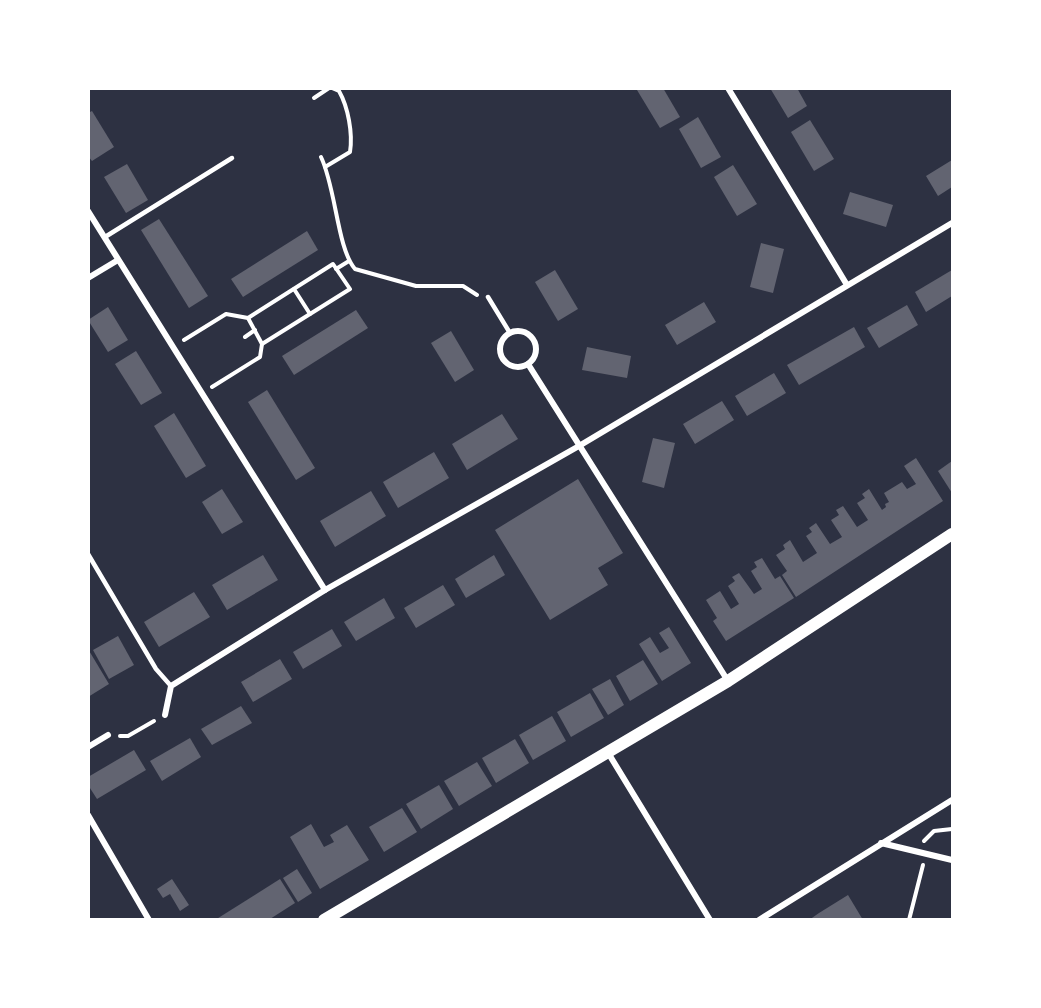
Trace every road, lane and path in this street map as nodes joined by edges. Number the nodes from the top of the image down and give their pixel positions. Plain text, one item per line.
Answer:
1 (331, 88) edge
2 (728, 88) edge
3 (314, 98) dead end
4 (321, 157) dead end
5 (232, 159) dead end
6 (326, 167) junction
7 (88, 211) edge
8 (952, 223) edge
9 (105, 237) junction
10 (118, 260) junction
11 (349, 261) junction
12 (336, 269) junction
13 (88, 278) edge
14 (847, 285) junction
15 (294, 289) junction
16 (489, 299) joint
17 (310, 314) junction
18 (248, 318) junction
19 (255, 330) junction
20 (510, 333) junction
21 (245, 337) dead end
22 (262, 344) junction
23 (173, 347) junction
24 (528, 364) junction
25 (202, 393) junction
26 (579, 446) junction
27 (952, 534) edge
28 (88, 554) edge
29 (325, 590) junction
30 (728, 681) junction
31 (171, 686) junction
32 (165, 715) joint
33 (108, 735) joint
34 (88, 747) edge
35 (607, 751) junction
36 (952, 800) edge
37 (88, 815) edge
38 (952, 829) edge
39 (881, 843) junction
40 (916, 851) junction
41 (926, 853) junction
42 (952, 860) edge
43 (149, 920) edge
44 (324, 920) edge
45 (710, 920) edge
46 (759, 920) edge
47 (909, 920) edge

1 - 3 path
1 - 6 path
2 - 14 street
4 - 6 path
5 - 9 lane
6 - 11 path
7 - 9 street
8 - 14 street
9 - 10 street
10 - 13 street
10 - 23 street
11 - 12 path
11 - 16 path
12 - 15 path
12 - 17 path
14 - 26 street
15 - 17 path
15 - 18 path
16 - 20 lane
17 - 22 path
18 - 19 path
18 - 23 path
19 - 21 path
19 - 22 path
20 - 24 street
20 - 24 street
22 - 25 path
23 - 25 street
24 - 26 street
25 - 29 street
26 - 29 street
26 - 30 street
27 - 30 main road
28 - 31 lane
29 - 31 street
30 - 35 main road
31 - 32 street
32 - 33 path
33 - 34 street
35 - 44 main road
35 - 45 street
36 - 39 street
37 - 43 street
38 - 40 path
39 - 40 street
39 - 46 street
40 - 41 street
41 - 42 street
41 - 47 path

